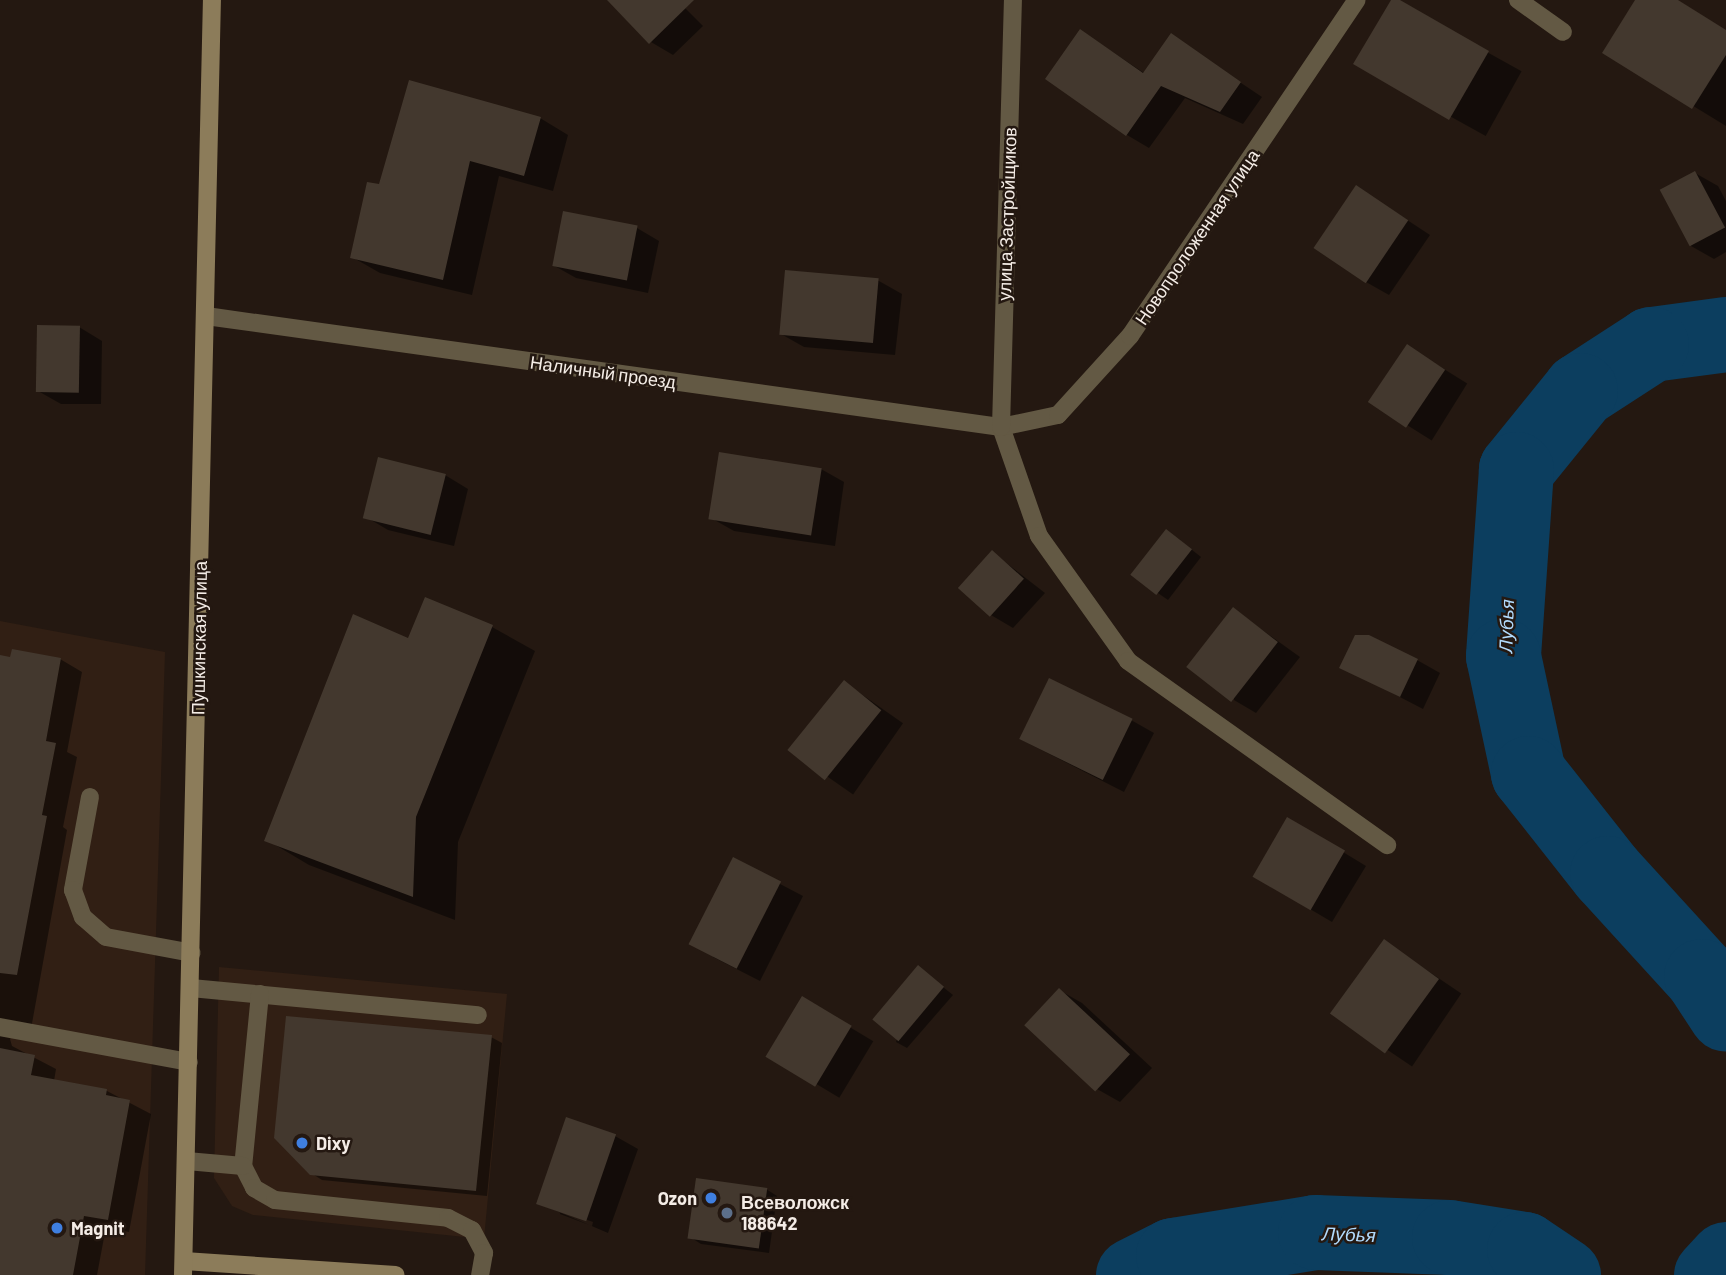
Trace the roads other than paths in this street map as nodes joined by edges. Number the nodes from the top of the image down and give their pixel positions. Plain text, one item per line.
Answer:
1 (212, 0) edge
2 (1013, 0) edge
3 (1357, 0) edge
4 (1518, 0) edge
5 (1563, 32) dead end
6 (206, 316) junction
7 (1001, 427) junction
8 (90, 797) dead end
9 (1387, 845) dead end
10 (192, 953) junction
11 (191, 988) junction
12 (260, 995) junction
13 (478, 1015) dead end
14 (0, 1027) edge
15 (189, 1062) junction
16 (187, 1161) junction
17 (243, 1166) junction
18 (184, 1268) edge
19 (344, 1272) edge
20 (396, 1275) edge
21 (480, 1275) edge

1 - 6 street, Пушкинская улица
2 - 7 street, улица Застройщиков
3 - 7 street, Новопроложенная улица
4 - 5 street
6 - 7 street, Наличный проезд
6 - 10 street, Пушкинская улица
7 - 9 street
8 - 10 street
10 - 11 street, Пушкинская улица
11 - 12 street
11 - 15 street, Пушкинская улица
12 - 13 street
12 - 17 street
14 - 15 street
15 - 16 street, Пушкинская улица
16 - 17 street
16 - 18 street, Пушкинская улица
17 - 21 street
18 - 19 street
19 - 20 street

